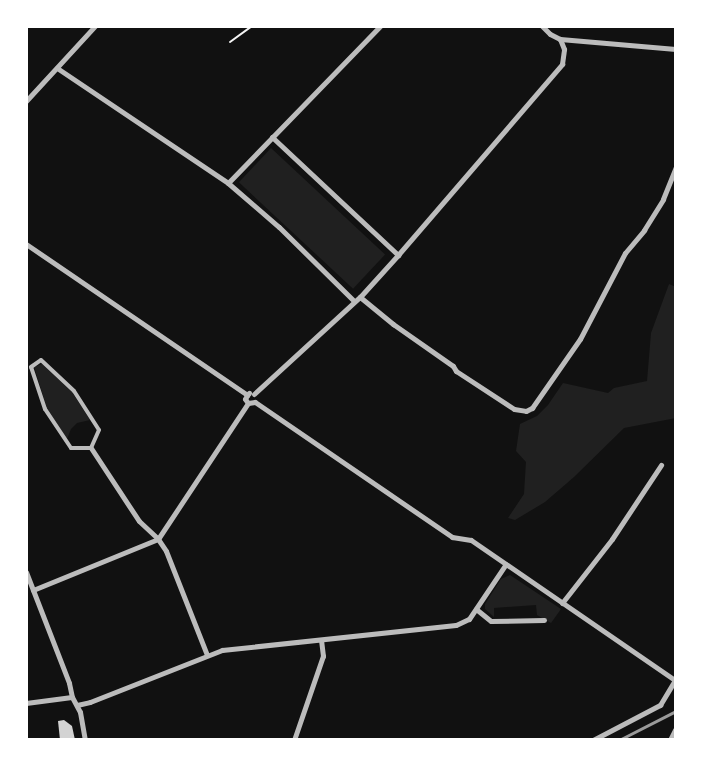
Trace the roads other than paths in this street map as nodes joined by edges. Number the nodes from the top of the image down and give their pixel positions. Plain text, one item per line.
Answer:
1 (94, 26) edge
2 (380, 26) edge
3 (542, 26) edge
4 (560, 39) junction
5 (676, 49) edge
6 (57, 68) junction
7 (26, 101) edge
8 (272, 137) junction
9 (676, 168) edge
10 (228, 183) junction
11 (26, 244) edge
12 (398, 255) junction
13 (360, 297) junction
14 (354, 302) junction
15 (254, 394) junction
16 (246, 395) junction
17 (251, 402) junction
18 (91, 448) junction
19 (661, 466) dead end
20 (158, 539) junction
21 (506, 564) junction
22 (26, 572) edge
23 (33, 590) junction
24 (562, 603) junction
25 (476, 609) junction
26 (544, 620) dead end
27 (321, 640) junction
28 (207, 655) junction
29 (675, 680) edge
30 (72, 697) junction
31 (26, 703) edge
32 (77, 705) junction
33 (676, 730) edge
34 (85, 740) edge
35 (294, 740) edge
36 (593, 740) edge
37 (671, 740) edge

1 - 6 street
2 - 8 street
3 - 4 street
4 - 5 street
4 - 12 street
6 - 7 street
6 - 10 street
8 - 10 street
8 - 12 street
9 - 13 street
10 - 14 street
11 - 16 street
12 - 13 street
13 - 14 street
14 - 15 street
15 - 16 street
15 - 17 street
16 - 17 street
17 - 20 street
17 - 21 street
18 - 18 street
18 - 20 street
19 - 24 street
20 - 23 street
20 - 28 street
21 - 24 street
21 - 25 street
22 - 23 street
23 - 30 street
24 - 29 street
25 - 26 street
25 - 27 street
27 - 28 street
27 - 35 street
28 - 32 street
29 - 36 street
30 - 31 street
30 - 32 street
32 - 34 street
33 - 37 street

